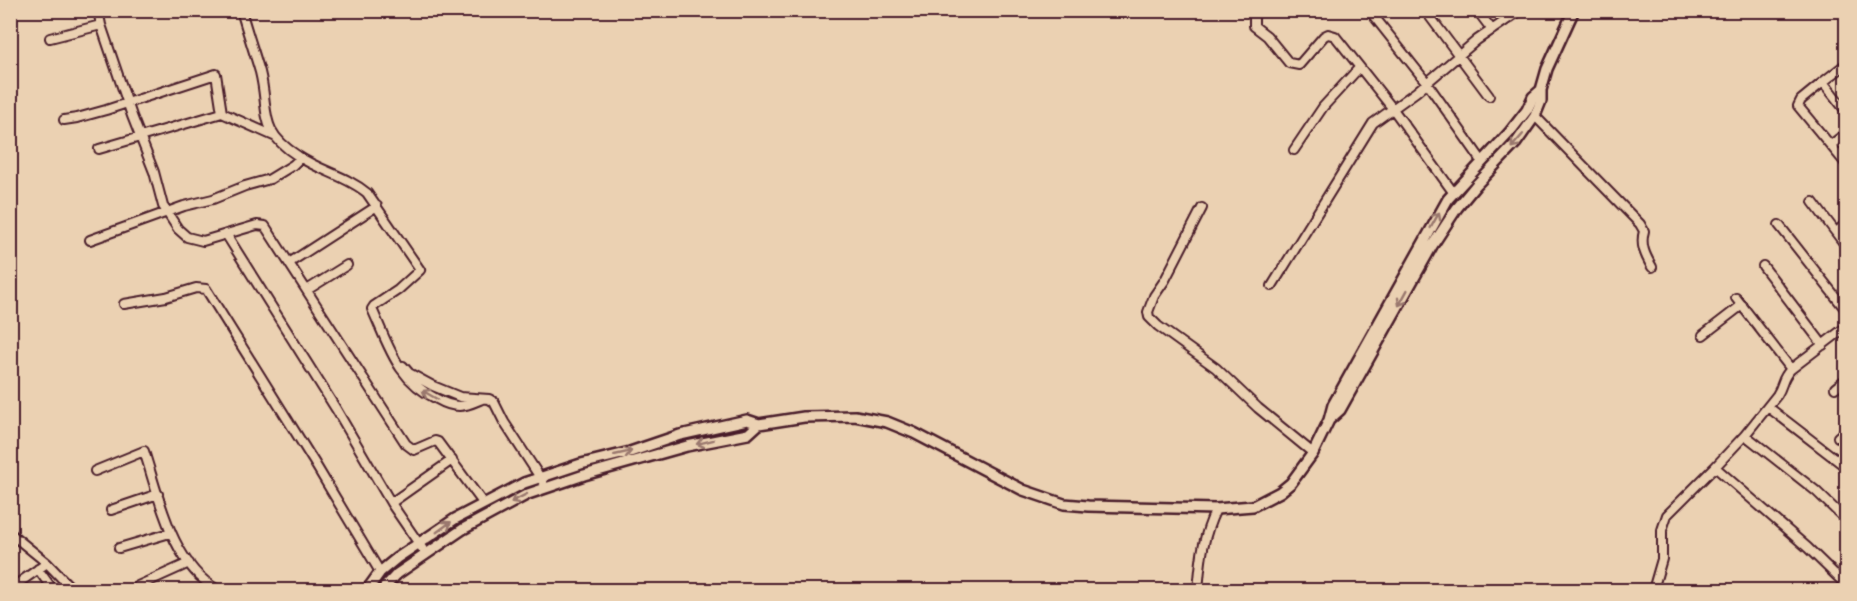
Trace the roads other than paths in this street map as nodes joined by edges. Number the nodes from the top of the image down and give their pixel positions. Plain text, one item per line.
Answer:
1 (98, 10) edge
2 (241, 10) edge
3 (1258, 10) edge
4 (1369, 10) edge
5 (1425, 10) edge
6 (1477, 10) edge
7 (1521, 10) edge
8 (1574, 10) edge
9 (102, 25) junction
10 (1492, 30) junction
11 (50, 38) dead end
12 (1458, 56) junction
13 (1846, 64) edge
14 (1359, 68) junction
15 (1823, 82) junction
16 (1426, 83) junction
17 (1541, 90) junction
18 (1489, 96) dead end
19 (128, 102) junction
20 (1393, 109) junction
21 (1846, 111) edge
22 (222, 113) junction
23 (1535, 116) junction
24 (64, 120) dead end
25 (1846, 134) edge
26 (141, 136) junction
27 (274, 136) junction
28 (1831, 145) junction
29 (99, 149) dead end
30 (1294, 150) dead end
31 (300, 158) junction
32 (1482, 161) junction
33 (1846, 164) edge
34 (1453, 192) junction
35 (1813, 202) dead end
36 (376, 206) junction
37 (1202, 208) dead end
38 (167, 213) junction
39 (1846, 223) edge
40 (1779, 225) dead end
41 (1837, 232) junction
42 (226, 234) junction
43 (90, 240) dead end
44 (1846, 246) edge
45 (290, 263) junction
46 (346, 265) dead end
47 (1763, 266) dead end
48 (1652, 267) dead end
49 (1272, 285) dead end
50 (307, 290) junction
51 (123, 304) dead end
52 (1846, 309) edge
53 (1846, 327) edge
54 (1703, 335) dead end
55 (1823, 345) junction
56 (1791, 369) junction
57 (1846, 379) edge
58 (1835, 388) dead end
59 (1768, 406) junction
60 (1329, 420) junction
61 (759, 424) junction
62 (1846, 430) edge
63 (1745, 435) junction
64 (1838, 437) dead end
65 (1313, 453) junction
66 (452, 460) junction
67 (1715, 467) junction
68 (1846, 467) edge
69 (95, 471) dead end
70 (541, 477) junction
71 (546, 488) junction
72 (158, 494) junction
73 (391, 503) junction
74 (483, 503) junction
75 (1216, 508) junction
76 (111, 510) dead end
77 (1846, 520) edge
78 (10, 533) edge
79 (170, 533) junction
80 (418, 544) junction
81 (119, 548) dead end
82 (426, 554) junction
83 (46, 563) junction
84 (189, 563) junction
85 (38, 569) junction
86 (380, 572) junction
87 (1846, 585) edge
88 (138, 586) dead end
89 (10, 589) edge
90 (367, 590) edge
91 (53, 591) edge
92 (73, 591) edge
93 (218, 591) edge
94 (382, 591) edge
95 (1198, 591) edge
96 (1653, 591) edge

1 - 9 street
2 - 27 street
3 - 14 street
4 - 16 street
5 - 12 street
6 - 10 street
7 - 10 street
8 - 17 street
9 - 11 street
9 - 19 street
10 - 12 street
12 - 16 street
12 - 18 street
13 - 15 street
14 - 20 street
14 - 30 street
15 - 21 street
15 - 28 street
16 - 20 street
16 - 32 street
17 - 23 street
17 - 32 street
19 - 22 street
19 - 24 street
19 - 26 street
20 - 34 street
20 - 49 street
22 - 26 street
22 - 27 street
23 - 48 street
23 -> 60 street
25 - 28 street
26 - 29 street
26 - 38 street
27 - 31 street
28 - 33 street
31 - 36 street
31 - 38 street
32 - 34 street
60 -> 34 street
35 - 41 street
36 - 45 street
36 - 70 street
37 - 65 street
38 - 42 street
38 - 43 street
39 - 41 street
40 - 52 street
41 - 44 street
42 - 45 street
42 - 73 street
45 - 50 street
46 - 50 street
47 - 55 street
50 - 66 street
51 - 86 street
53 - 55 street
54 - 56 street
55 - 56 street
56 - 59 street
57 - 58 street
59 - 63 street
59 - 68 street
60 - 65 street
70 -> 61 street
61 -> 71 street
61 - 75 street
62 - 64 street
63 - 67 street
63 - 77 street
65 - 75 street
66 - 73 street
66 - 74 street
67 - 87 street
67 - 96 street
69 - 72 street
70 - 71 street
70 - 74 street
71 -> 82 street
72 - 76 street
72 - 79 street
73 - 80 street
80 -> 74 street
75 - 95 street
78 - 83 street
79 - 81 street
79 - 84 street
80 - 82 street
80 - 86 street
82 - 94 street
83 - 85 street
83 - 92 street
84 - 88 street
84 - 93 street
85 - 89 street
85 - 91 street
86 - 90 street

